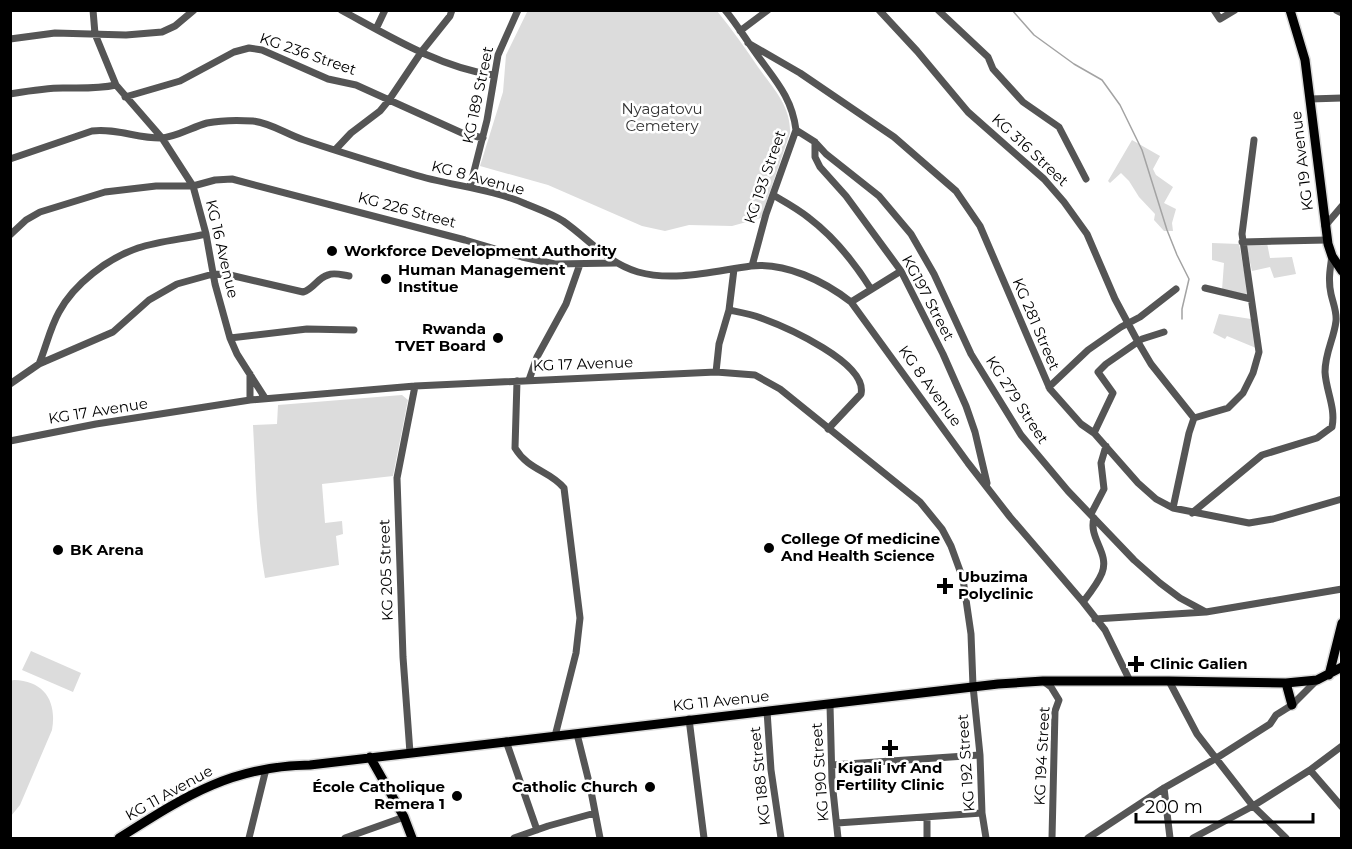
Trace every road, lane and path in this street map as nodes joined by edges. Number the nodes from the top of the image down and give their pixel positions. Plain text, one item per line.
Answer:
1 (93, 10) edge
2 (194, 10) edge
3 (341, 10) edge
4 (385, 10) edge
5 (452, 10) edge
6 (518, 10) edge
7 (724, 10) edge
8 (768, 10) edge
9 (879, 10) edge
10 (938, 10) edge
11 (1214, 10) edge
12 (1235, 10) edge
13 (1290, 10) edge
14 (1336, 10) edge
15 (1341, 13) edge
16 (376, 29) junction
17 (740, 31) junction
18 (95, 34) junction
19 (10, 39) edge
20 (748, 42) junction
21 (422, 51) junction
22 (493, 75) junction
23 (116, 85) junction
24 (10, 94) edge
25 (124, 98) junction
26 (1341, 98) edge
27 (1310, 99) junction
28 (390, 100) junction
29 (796, 130) junction
30 (162, 138) junction
31 (483, 138) junction
32 (1254, 140) dead end
33 (815, 142) junction
34 (335, 150) junction
35 (10, 159) edge
36 (1086, 179) dead end
37 (193, 186) junction
38 (470, 187) junction
39 (773, 195) junction
40 (1341, 206) edge
41 (1325, 226) junction
42 (206, 234) junction
43 (10, 235) edge
44 (1327, 240) junction
45 (1242, 242) junction
46 (1332, 256) junction
47 (616, 263) junction
48 (580, 264) junction
49 (752, 266) junction
50 (734, 269) junction
51 (901, 271) junction
52 (1341, 271) edge
53 (213, 274) junction
54 (349, 276) dead end
55 (1204, 288) dead end
56 (871, 289) junction
57 (1176, 289) dead end
58 (1251, 299) junction
59 (851, 302) junction
60 (729, 310) junction
61 (1127, 323) junction
62 (354, 330) dead end
63 (1164, 332) dead end
64 (230, 338) junction
65 (1138, 342) junction
66 (39, 364) junction
67 (716, 372) junction
68 (250, 374) junction
69 (529, 380) junction
70 (518, 381) junction
71 (10, 384) edge
72 (415, 386) junction
73 (1049, 387) junction
74 (265, 398) junction
75 (250, 400) junction
76 (1194, 418) junction
77 (828, 429) junction
78 (1094, 434) junction
79 (10, 441) edge
80 (1106, 446) junction
81 (987, 484) junction
82 (1341, 499) edge
83 (1173, 508) junction
84 (1192, 513) junction
85 (1093, 516) junction
86 (1341, 590) edge
87 (1083, 602) junction
88 (1206, 612) junction
89 (1095, 619) junction
90 (1341, 623) edge
91 (1341, 667) edge
92 (1329, 675) junction
93 (1317, 680) junction
94 (1044, 681) junction
95 (1130, 681) junction
96 (1169, 681) junction
97 (1286, 683) junction
98 (973, 686) junction
99 (830, 705) junction
100 (1292, 705) junction
101 (767, 711) junction
102 (689, 719) junction
103 (577, 734) junction
104 (555, 736) junction
105 (506, 741) junction
106 (1341, 746) edge
107 (410, 753) junction
108 (981, 755) junction
109 (370, 758) junction
110 (1215, 759) junction
111 (832, 765) junction
112 (266, 769) junction
113 (1310, 770) junction
114 (1164, 788) junction
115 (1252, 806) junction
116 (1341, 807) edge
117 (595, 813) junction
118 (982, 813) junction
119 (404, 817) junction
120 (927, 818) junction
121 (837, 823) junction
122 (537, 830) junction
123 (1092, 837) edge
124 (119, 838) edge
125 (249, 838) edge
126 (345, 838) edge
127 (412, 838) edge
128 (514, 838) edge
129 (600, 838) edge
130 (704, 838) edge
131 (781, 838) edge
132 (838, 838) edge
133 (927, 838) edge
134 (986, 838) edge
135 (1052, 838) edge
136 (1170, 838) edge
137 (1193, 838) edge
138 (1286, 838) edge

1 - 18 street, KG 16 Avenue
2 - 18 street
3 - 16 street
4 - 16 street
5 - 21 street
6 - 22 street, KG 189 Street
7 - 17 street, KG 193 Street
8 - 17 street
9 - 61 street, KG 316 Street
10 - 36 street
11 - 12 street
13 - 27 main road, KG 19 Avenue
14 - 15 street
16 - 21 street
17 - 20 street, KG 193 Street
18 - 19 street
18 - 23 street, KG 16 Avenue
20 - 29 street, KG 193 Street
20 - 73 street, KG 281 Street
21 - 22 street
21 - 28 street
22 - 31 street, KG 189 Street
23 - 24 street
23 - 25 street, KG 16 Avenue
25 - 28 street, KG 236 Street
25 - 30 street, KG 16 Avenue
26 - 27 street
27 - 41 main road, KG 19 Avenue
28 - 31 street, KG 236 Street
28 - 34 street
29 - 33 street, KG 279 Street
29 - 39 street, KG 193 Street
30 - 34 street, KG 8 Avenue
30 - 35 street, KG 8 Avenue
30 - 37 street, KG 16 Avenue
31 - 38 street, KG 189 Street
32 - 45 street
33 - 51 street, KG197 Street
33 - 85 street, KG 279 Street
34 - 38 street, KG 8 Avenue
37 - 42 street, KG 16 Avenue
37 - 43 street, KG 226 Street
37 - 48 street, KG 226 Street
38 - 47 street, KG 8 Avenue
39 - 49 street, KG 193 Street
39 - 56 street
40 - 41 street
41 - 44 main road, KG 19 Avenue
42 - 53 street, KG 16 Avenue
42 - 66 street
44 - 45 street
44 - 46 main road, KG 19 Avenue
45 - 58 street
46 - 52 main road, KG 19 Avenue
46 - 84 street
47 - 48 street, KG 226 Street
47 - 50 street, KG 8 Avenue
48 - 69 street
49 - 50 street, KG 8 Avenue
49 - 59 street, KG 8 Avenue
50 - 60 street
51 - 56 street
51 - 81 street, KG197 Street
53 - 54 street
53 - 64 street, KG 16 Avenue
53 - 66 street
55 - 58 street
56 - 59 street
57 - 61 street
58 - 76 street
59 - 81 street, KG 8 Avenue
60 - 67 street
60 - 77 street
61 - 65 street, KG 316 Street
61 - 73 street
62 - 64 street
63 - 65 street
64 - 68 street, KG 16 Avenue
65 - 76 street, KG 316 Street
65 - 78 street
66 - 71 street
67 - 69 street, KG 17 Avenue
67 - 77 street, KG 17 Avenue
68 - 74 street, KG 16 Avenue
68 - 75 street
69 - 70 street, KG 17 Avenue
70 - 72 street, KG 17 Avenue
70 - 104 street
72 - 74 street, KG 17 Avenue
72 - 107 street, KG 205 Street
73 - 78 street, KG 281 Street
74 - 75 street, KG 17 Avenue
75 - 79 street, KG 17 Avenue
76 - 83 street
77 - 98 street, KG 17 Avenue
78 - 80 street, KG 281 Street
80 - 83 street, KG 281 Street
80 - 85 street
81 - 87 street, KG 8 Avenue
82 - 84 street, KG 281 Street
83 - 84 street, KG 281 Street
85 - 87 street
85 - 88 street, KG 279 Street
86 - 88 street
87 - 89 street, KG 8 Avenue
88 - 89 street
89 - 95 street, KG 8 Avenue
90 - 92 main road
91 - 92 main road, KG 11 Avenue
92 - 93 main road, KG 11 Avenue
93 - 97 main road, KG 11 Avenue
93 - 100 street
94 - 95 main road, KG 11 Avenue
94 - 98 main road, KG 11 Avenue
94 - 135 street, KG 194 Street
95 - 96 main road, KG 11 Avenue
96 - 97 main road, KG 11 Avenue
96 - 110 street
97 - 100 main road
98 - 99 main road, KG 11 Avenue
98 - 108 street, KG 192 Street
99 - 101 main road, KG 11 Avenue
99 - 111 street, KG 190 Street
100 - 110 street
101 - 102 main road, KG 11 Avenue
101 - 131 street, KG 188 Street
102 - 103 main road, KG 11 Avenue
102 - 130 street
103 - 104 main road, KG 11 Avenue
103 - 117 street
104 - 105 main road, KG 11 Avenue
105 - 107 main road, KG 11 Avenue
105 - 122 street
106 - 113 street
107 - 109 main road, KG 11 Avenue
108 - 111 street
108 - 118 street, KG 192 Street
109 - 112 main road, KG 11 Avenue
109 - 119 main road
110 - 114 street
110 - 115 street
111 - 121 street, KG 190 Street
112 - 124 main road, KG 11 Avenue
112 - 125 street
113 - 115 street
113 - 116 street
114 - 123 street
114 - 136 street
115 - 137 street
115 - 138 street
117 - 122 street
117 - 129 street
118 - 120 street
118 - 134 street, KG 192 Street
119 - 126 street
119 - 127 main road
120 - 121 street
120 - 133 street
121 - 132 street, KG 190 Street
122 - 128 street

